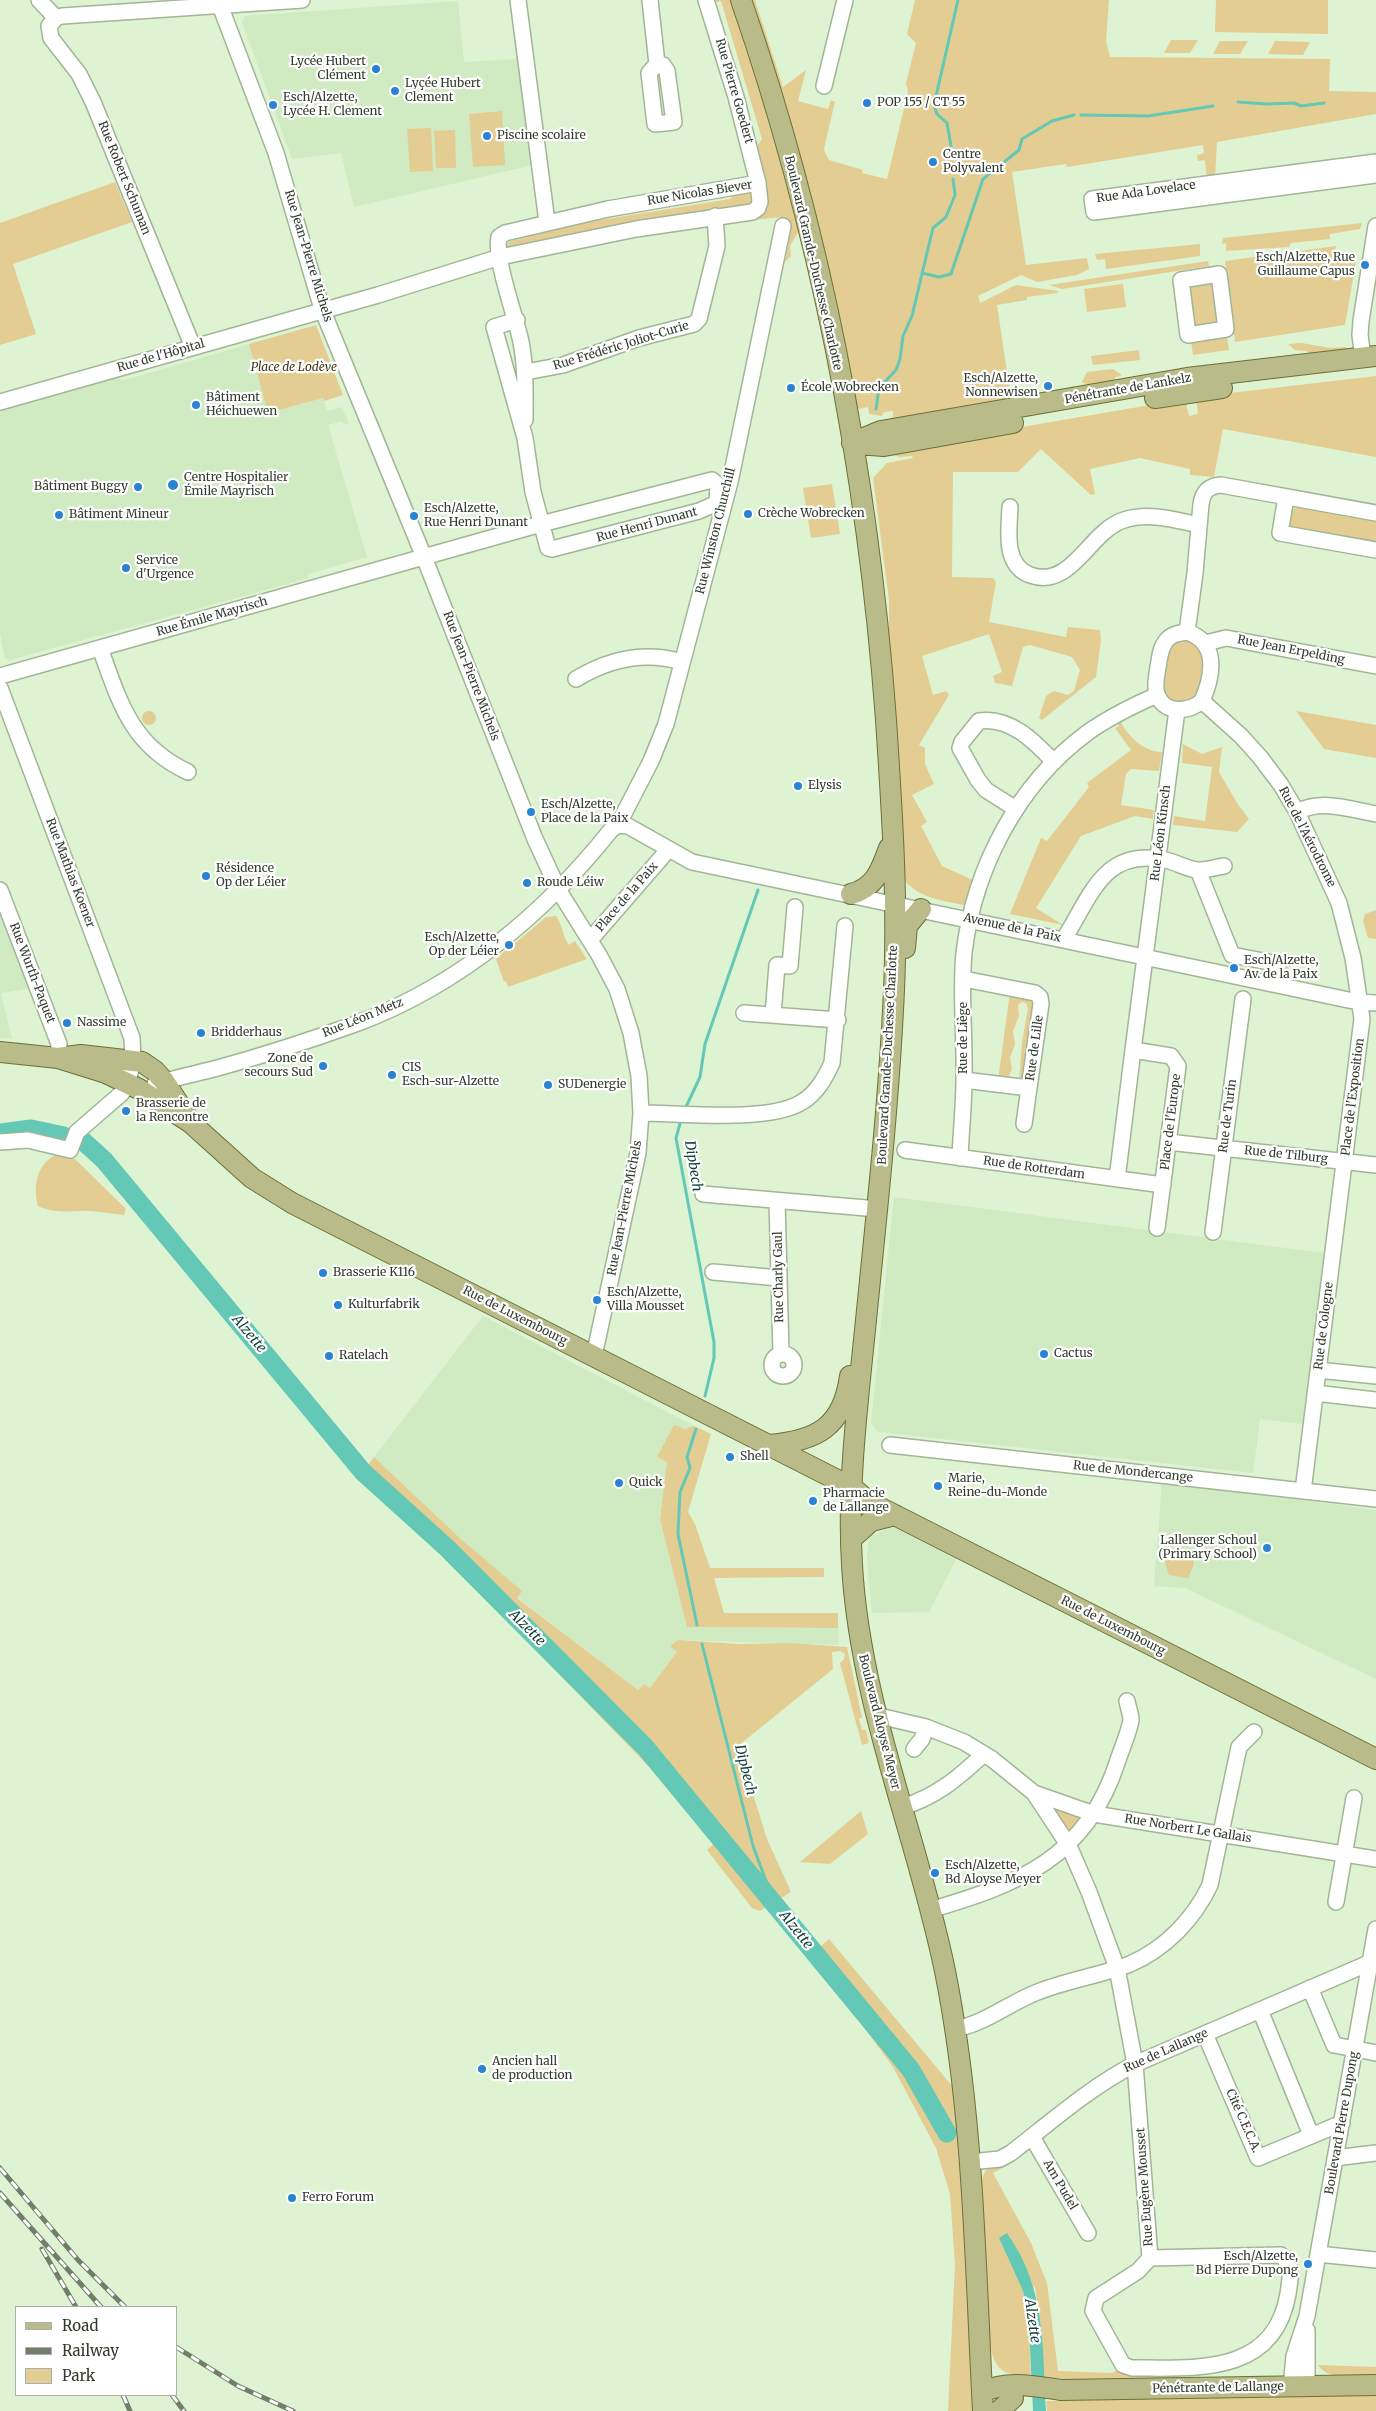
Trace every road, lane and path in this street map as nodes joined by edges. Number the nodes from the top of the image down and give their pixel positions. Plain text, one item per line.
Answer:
1 (39, 0) edge
2 (302, 0) edge
3 (518, 0) edge
4 (650, 0) edge
5 (706, 0) edge
6 (741, 0) edge
7 (845, 0) edge
8 (219, 2) edge
9 (56, 18) junction
10 (657, 64) dead end
11 (824, 86) dead end
12 (1376, 162) edge
13 (1376, 175) edge
14 (758, 182) junction
15 (715, 216) junction
16 (547, 222) junction
17 (783, 226) dead end
18 (1376, 226) edge
19 (500, 257) junction
20 (322, 310) junction
21 (517, 320) junction
22 (193, 347) junction
23 (1369, 364) edge
24 (526, 372) junction
25 (0, 402) edge
26 (847, 417) junction
27 (524, 438) junction
28 (882, 438) junction
29 (852, 443) junction
30 (1286, 497) junction
31 (1010, 507) dead end
32 (1376, 513) edge
33 (541, 524) junction
34 (1199, 525) junction
35 (1376, 550) edge
36 (424, 557) junction
37 (1187, 632) junction
38 (1206, 642) junction
39 (100, 648) junction
40 (880, 650) junction
41 (682, 662) junction
42 (1376, 666) edge
43 (0, 676) edge
44 (576, 679) dead end
45 (0, 688) edge
46 (1157, 695) junction
47 (1202, 701) junction
48 (1177, 710) junction
49 (1054, 762) junction
50 (188, 772) dead end
51 (1016, 808) junction
52 (1297, 812) junction
53 (1376, 814) edge
54 (618, 825) junction
55 (892, 837) junction
56 (668, 850) junction
57 (1158, 858) junction
58 (1224, 866) dead end
59 (1198, 870) junction
60 (0, 890) edge
61 (559, 891) junction
62 (850, 894) junction
63 (895, 903) junction
64 (795, 907) dead end
65 (922, 909) junction
66 (971, 920) junction
67 (844, 926) dead end
68 (1064, 939) junction
69 (590, 940) junction
70 (1145, 957) junction
71 (1279, 964) dead end
72 (964, 979) junction
73 (1243, 999) dead end
74 (1358, 1002) junction
75 (1376, 1003) edge
76 (1376, 1010) edge
77 (744, 1013) dead end
78 (773, 1015) junction
79 (838, 1020) junction
80 (1133, 1050) junction
81 (0, 1052) edge
82 (58, 1058) junction
83 (133, 1060) junction
84 (964, 1080) junction
85 (164, 1081) junction
86 (134, 1086) junction
87 (1029, 1088) junction
88 (888, 1096) junction
89 (641, 1113) junction
90 (192, 1123) junction
91 (1024, 1124) dead end
92 (0, 1142) edge
93 (1168, 1142) junction
94 (1224, 1148) junction
95 (906, 1150) dead end
96 (960, 1158) junction
97 (1344, 1161) junction
98 (1376, 1165) edge
99 (1117, 1179) junction
100 (1163, 1185) junction
101 (703, 1194) dead end
102 (777, 1201) junction
103 (878, 1209) junction
104 (1157, 1228) dead end
105 (1213, 1232) dead end
106 (872, 1259) junction
107 (713, 1272) dead end
108 (779, 1278) junction
109 (781, 1353) dead end
110 (594, 1356) junction
111 (1318, 1370) junction
112 (1376, 1376) edge
113 (1315, 1393) junction
114 (1376, 1400) edge
115 (767, 1445) junction
116 (890, 1445) dead end
117 (853, 1488) junction
118 (1303, 1491) junction
119 (1376, 1499) edge
120 (895, 1515) junction
121 (851, 1539) junction
122 (1127, 1701) dead end
123 (875, 1715) junction
124 (926, 1727) junction
125 (1254, 1732) dead end
126 (1376, 1746) edge
127 (914, 1749) dead end
128 (984, 1754) junction
129 (1376, 1759) edge
130 (1034, 1793) junction
131 (1354, 1798) dead end
132 (902, 1807) junction
133 (1094, 1814) junction
134 (1220, 1834) junction
135 (1069, 1846) junction
136 (1344, 1854) junction
137 (1376, 1859) edge
138 (1336, 1902) dead end
139 (930, 1910) junction
140 (1376, 1929) edge
141 (1373, 1961) edge
142 (1117, 1968) junction
143 (1310, 1988) junction
144 (1260, 2010) junction
145 (955, 2029) junction
146 (1205, 2034) junction
147 (1355, 2049) junction
148 (1376, 2052) edge
149 (1135, 2064) junction
150 (1342, 2123) junction
151 (1311, 2135) junction
152 (1032, 2137) junction
153 (1376, 2153) edge
154 (1335, 2158) junction
155 (970, 2162) junction
156 (1088, 2233) dead end
157 (1318, 2254) junction
158 (1150, 2258) junction
159 (1376, 2260) edge
160 (1307, 2316) junction
161 (1294, 2356) junction
162 (980, 2358) junction
163 (1299, 2386) junction
164 (1376, 2386) edge
165 (1224, 2388) junction
166 (1008, 2398) edge
167 (983, 2402) edge

1 - 9 street
2 - 8 street
3 - 16 street
4 - 10 street
5 - 14 street, Rue Pierre Goedert
6 - 26 main road, Boulevard Grande-Duchesse Charlotte
7 - 11 street
8 - 9 street
8 - 20 street, Rue Jean-Pierre Michels
9 - 22 street, Rue Robert Schuman
12 - 13 street, Rue Ada Lovelace
14 - 15 street, Rue Nicolas Biever
14 - 16 street, Rue Nicolas Biever
15 - 19 street, Rue Nicolas Biever
15 - 24 street, Rue Frédéric Joliot-Curie
16 - 19 street, Rue Nicolas Biever
17 - 41 street, Rue Winston Churchill
18 - 23 street
19 - 20 street, Rue Nicolas Biever
19 - 21 street
20 - 22 street, Rue de l'Hôpital
20 - 36 street, Rue Jean-Pierre Michels
21 - 24 street
21 - 27 street
22 - 25 street, Rue de l'Hôpital
23 - 28 main road, Pénétrante de Lankelz
23 - 28 main road, Pénétrante de Lankelz
24 - 27 street
26 - 28 main road, Pénétrante de Lankelz
26 - 29 main road, Boulevard Grande-Duchesse Charlotte
27 - 33 street
28 - 29 main road, Pénétrante de Lankelz
28 - 40 main road, Boulevard Grande-Duchesse Charlotte
29 - 40 main road, Boulevard Grande-Duchesse Charlotte
30 - 32 street
30 - 34 street
30 - 35 street
31 - 34 street
33 - 33 street, Rue Henri Dunant
33 - 36 street, Rue Henri Dunant
34 - 37 street
36 - 39 street, Rue Émile Mayrisch
36 - 61 street, Rue Jean-Pierre Michels
37 - 38 street
37 - 46 street
38 - 42 street, Rue Jean Erpelding
38 - 47 street
39 - 43 street, Rue Émile Mayrisch
39 - 50 street
40 - 55 main road, Boulevard Grande-Duchesse Charlotte
41 - 44 street
41 - 54 street, Rue Winston Churchill
45 - 83 street, Rue Mathias Koener
46 - 48 street
46 - 49 street
47 - 48 street
47 - 52 street, Rue de l'Aérodrome
48 - 57 street, Rue Léon Kinsch
49 - 51 street
49 - 51 street
51 - 66 street, Rue de Liège
52 - 53 street
52 - 74 street, Rue de l'Aérodrome
54 - 56 street, Place de la Paix
54 - 61 street
55 - 62 main road
55 - 63 main road, Boulevard Grande-Duchesse Charlotte
56 - 62 street, Avenue de la Paix
56 - 69 street, Place de la Paix
57 - 59 street
57 - 68 street
57 - 70 street, Rue Léon Kinsch
58 - 59 street
59 - 71 street
60 - 82 street, Rue Wurth-Paquet
61 - 69 street, Rue Jean-Pierre Michels
61 - 85 street, Rue Léon Metz
62 - 63 street, Avenue de la Paix
63 - 65 street, Avenue de la Paix
63 - 88 main road, Boulevard Grande-Duchesse Charlotte
64 - 78 street
65 - 66 street, Avenue de la Paix
65 - 88 main road
66 - 68 street, Avenue de la Paix
66 - 72 street, Rue de Liège
67 - 79 street
68 - 70 street, Avenue de la Paix
69 - 89 street, Rue Jean-Pierre Michels
70 - 74 street, Avenue de la Paix
70 - 80 street
72 - 84 street, Rue de Liège
72 - 87 street, Rue de Lille
73 - 94 street, Rue de Turin
74 - 75 street, Avenue de la Paix
74 - 76 street, Avenue de la Paix
74 - 97 street, Place de l'Exposition
77 - 78 street
78 - 79 street
79 - 89 street
80 - 93 street, Place de l'Europe
80 - 99 street
81 - 82 main road
82 - 83 main road
82 - 86 main road
83 - 85 main road
83 - 86 street, Rue Mathias Koener
84 - 87 street, Rue de Lille
84 - 96 street, Rue de Liège
85 - 86 street, Rue Léon Metz
85 - 90 main road
86 - 90 main road
86 - 92 street
87 - 91 street, Rue de Lille
88 - 103 main road, Boulevard Grande-Duchesse Charlotte
89 - 110 street, Rue Jean-Pierre Michels
90 - 110 main road, Rue de Luxembourg
93 - 94 street, Rue de Tilburg
93 - 100 street, Place de l'Europe
94 - 97 street, Rue de Tilburg
94 - 105 street, Rue de Turin
95 - 96 street, Rue de Rotterdam
96 - 99 street, Rue de Rotterdam
97 - 98 street, Place de l'Exposition
97 - 111 street, Rue de Cologne
99 - 100 street, Rue de Rotterdam
100 - 104 street, Place de l'Europe
101 - 102 street
102 - 103 street
102 - 108 street, Rue Charly Gaul
103 - 106 main road, Boulevard Grande-Duchesse Charlotte
106 - 115 main road
106 - 117 main road, Boulevard Grande-Duchesse Charlotte
107 - 108 street
108 - 109 street, Rue Charly Gaul
110 - 115 main road, Rue de Luxembourg
111 - 112 street
111 - 113 street, Rue de Cologne
113 - 114 street
113 - 118 street, Rue de Cologne
115 - 117 main road, Rue de Luxembourg
116 - 118 street, Rue de Mondercange
117 - 120 main road, Rue de Luxembourg
117 - 121 main road, Boulevard Grande-Duchesse Charlotte
117 - 126 main road, Rue de Luxembourg
118 - 119 street, Rue de Mondercange
120 - 121 main road
120 - 129 main road, Rue de Luxembourg
121 - 123 main road, Boulevard Aloyse Meyer
122 - 133 street
123 - 124 street
123 - 132 main road, Boulevard Aloyse Meyer
124 - 127 street
124 - 128 street
125 - 134 street
128 - 130 street
128 - 132 street
130 - 133 street, Rue Norbert Le Gallais
130 - 135 street, Rue Eugène Mousset
131 - 136 street
132 - 139 main road, Boulevard Aloyse Meyer
133 - 134 street, Rue Norbert Le Gallais
133 - 135 street
134 - 136 street, Rue Norbert Le Gallais
134 - 142 street
135 - 139 street
135 - 142 street, Rue Eugène Mousset
136 - 137 street, Rue Norbert Le Gallais
136 - 138 street
139 - 145 main road, Boulevard Aloyse Meyer
140 - 141 street, Boulevard Pierre Dupong
141 - 143 street, Rue de Lallange
141 - 147 street, Boulevard Pierre Dupong
142 - 145 street
142 - 149 street, Rue Eugène Mousset
143 - 144 street, Rue de Lallange
143 - 147 street
144 - 146 street, Rue de Lallange
144 - 151 street
145 - 155 main road, Boulevard Aloyse Meyer
146 - 149 street, Rue de Lallange
146 - 151 street, Cité C.E.C.A.
147 - 148 street
147 - 150 street, Boulevard Pierre Dupong
149 - 152 street, Rue de Lallange
149 - 158 street, Rue Eugène Mousset
150 - 151 street, Cité C.E.C.A.
150 - 154 street, Boulevard Pierre Dupong
152 - 155 street, Rue de Lallange
152 - 156 street, Am Pudel
153 - 154 street
154 - 157 street, Boulevard Pierre Dupong
155 - 162 main road, Boulevard Aloyse Meyer
157 - 159 street
157 - 160 street, Boulevard Pierre Dupong
158 - 158 street, Rue Eugène Mousset
160 - 161 street, Boulevard Pierre Dupong
160 - 163 street, Boulevard Pierre Dupong
161 - 163 street, Boulevard Pierre Dupong
161 - 165 street, Boulevard Pierre Dupong
162 - 166 main road
162 - 167 main road, Boulevard Aloyse Meyer
163 - 164 main road, Pénétrante de Lallange
163 - 165 main road, Pénétrante de Lallange
165 - 166 main road, Pénétrante de Lallange
166 - 167 main road, Pénétrante de Lallange

